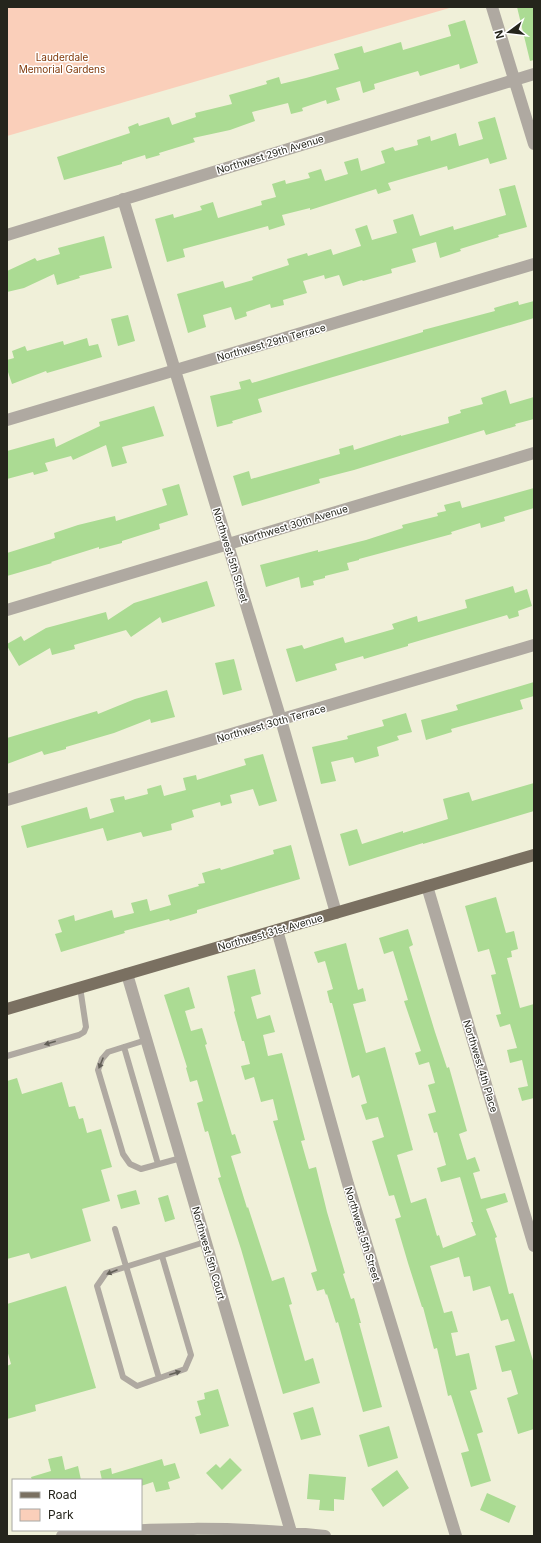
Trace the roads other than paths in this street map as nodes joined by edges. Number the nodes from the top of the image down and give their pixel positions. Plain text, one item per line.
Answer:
1 (492, 7) edge
2 (534, 74) edge
3 (514, 80) junction
4 (534, 144) edge
5 (122, 199) junction
6 (7, 235) edge
7 (534, 264) edge
8 (175, 370) junction
9 (7, 420) edge
10 (534, 453) edge
11 (228, 544) junction
12 (7, 610) edge
13 (534, 645) edge
14 (281, 720) junction
15 (7, 800) edge
16 (534, 855) edge
17 (427, 886) junction
18 (336, 912) junction
19 (277, 930) junction
20 (127, 974) junction
21 (80, 987) junction
22 (7, 1009) edge
23 (146, 1040) junction
24 (124, 1047) junction
25 (7, 1056) edge
26 (181, 1158) junction
27 (158, 1164) junction
28 (115, 1229) dead end
29 (205, 1242) junction
30 (534, 1246) edge
31 (162, 1256) junction
32 (126, 1267) junction
33 (159, 1378) junction
34 (140, 1531) edge
35 (142, 1531) edge
36 (291, 1532) junction
37 (62, 1536) edge
38 (325, 1536) edge
39 (456, 1536) edge

1 - 3 street
2 - 3 street, Northwest 29th Avenue
3 - 4 street
3 - 5 street, Northwest 29th Avenue
5 - 6 street, Northwest 29th Avenue
5 - 8 street, Northwest 5th Street
7 - 8 street, Northwest 29th Terrace
8 - 9 street, Northwest 29th Terrace
8 - 11 street, Northwest 5th Street
10 - 11 street, Northwest 30th Avenue
11 - 12 street, Northwest 30th Avenue
11 - 14 street, Northwest 5th Street
13 - 14 street, Northwest 30th Terrace
14 - 15 street, Northwest 30th Terrace
14 - 18 street, Northwest 5th Street
16 - 17 main road, Northwest 31st Avenue
17 - 18 main road, Northwest 31st Avenue
17 - 30 street, Northwest 4th Place
18 - 19 main road, Northwest 31st Avenue
19 - 20 main road, Northwest 31st Avenue
19 - 39 street, Northwest 5th Street
20 - 21 main road, Northwest 31st Avenue
20 - 23 street, Northwest 5th Court
21 - 22 main road, Northwest 31st Avenue
21 -> 25 lane
23 - 24 lane
23 - 26 street, Northwest 5th Court
24 - 27 lane
24 -> 27 lane
26 - 27 lane
26 - 29 street, Northwest 5th Court
28 - 32 lane
29 - 31 lane
29 - 36 street, Northwest 5th Court
31 - 32 lane
33 -> 31 lane
32 - 33 lane
32 -> 33 lane
34 - 37 street
35 - 36 street
36 - 38 street

